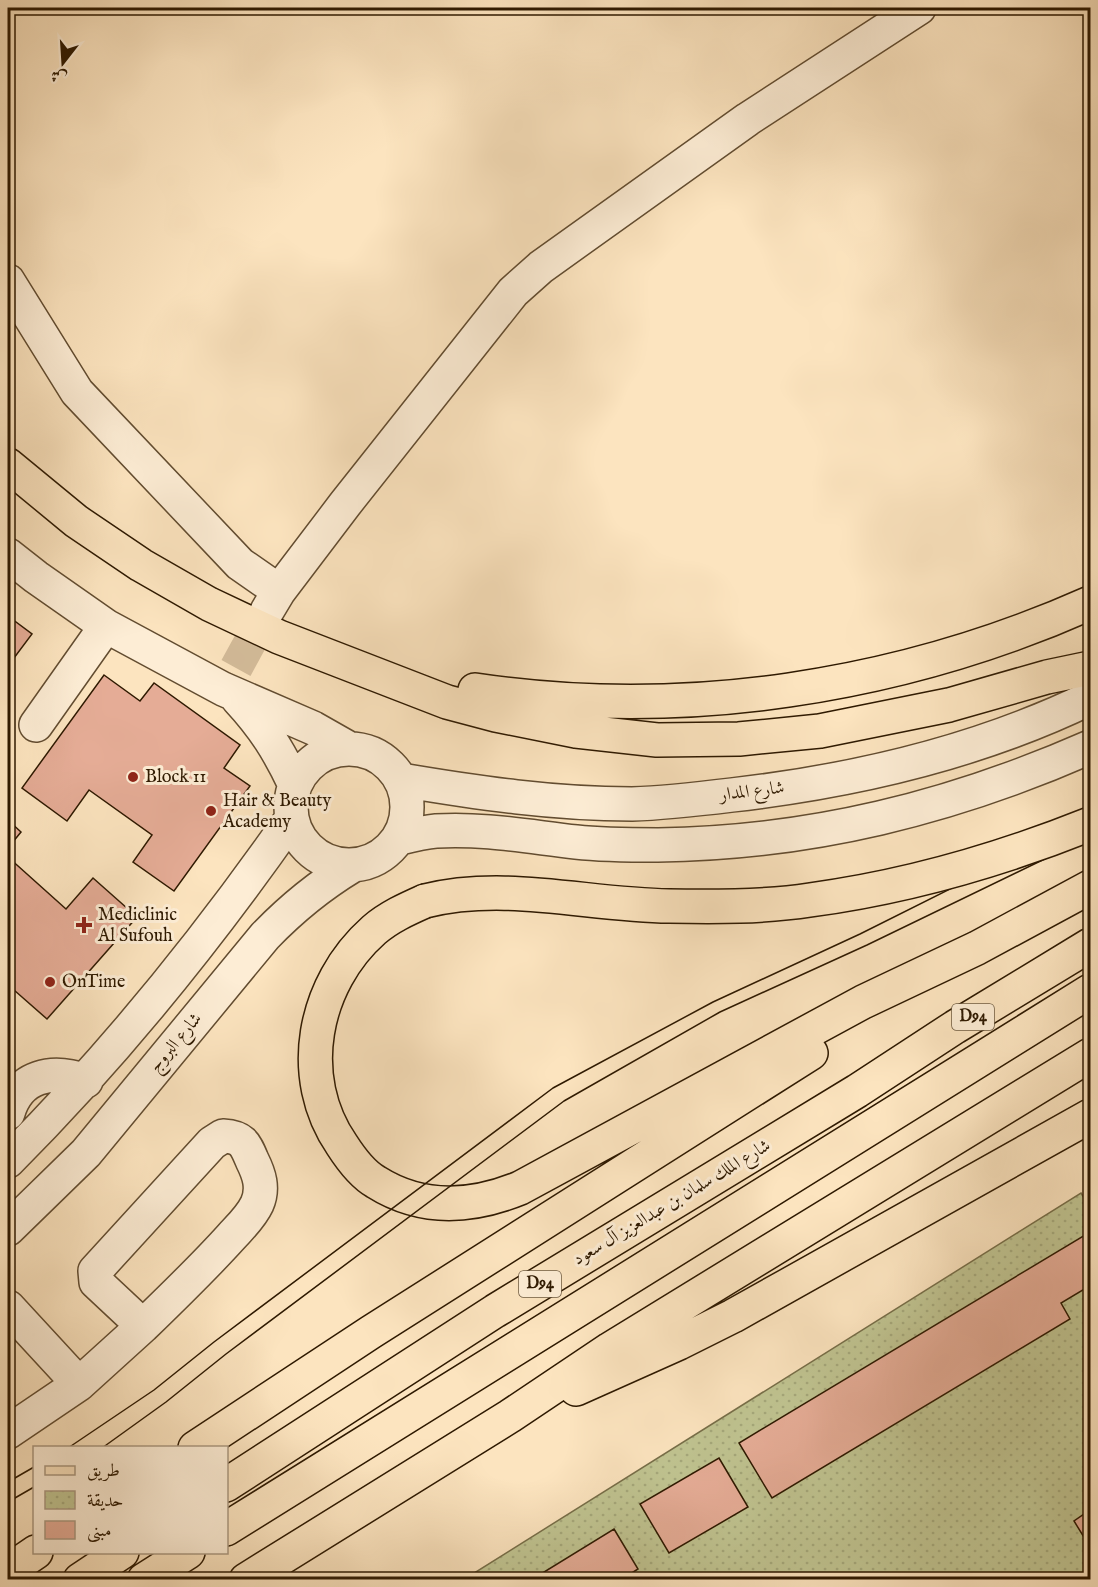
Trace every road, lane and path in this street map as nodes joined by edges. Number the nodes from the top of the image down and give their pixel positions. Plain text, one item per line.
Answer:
1 (919, 8) edge
2 (8, 281) edge
3 (8, 465) edge
4 (8, 555) edge
5 (1090, 603) edge
6 (99, 621) junction
7 (352, 665) junction
8 (1090, 668) edge
9 (231, 684) junction
10 (1090, 698) edge
11 (28, 719) dead end
12 (1090, 747) edge
13 (350, 748) junction
14 (401, 780) junction
15 (295, 785) junction
16 (291, 818) junction
17 (1090, 824) edge
18 (400, 838) junction
19 (352, 866) junction
20 (1090, 887) edge
21 (1090, 945) edge
22 (977, 948) junction
23 (1090, 991) edge
24 (1090, 1055) edge
25 (86, 1081) junction
26 (8, 1113) edge
27 (1090, 1116) edge
28 (9, 1154) edge
29 (8, 1228) edge
30 (8, 1307) edge
31 (143, 1326) junction
32 (79, 1384) junction
33 (510, 1416) junction
34 (8, 1432) edge
35 (198, 1446) edge
36 (228, 1484) edge
37 (228, 1528) edge
38 (33, 1554) edge
39 (119, 1554) edge
40 (185, 1554) edge
41 (8, 1571) edge
42 (80, 1580) edge
43 (144, 1580) edge
44 (246, 1580) edge

1 - 2 street
3 - 7 main road
4 - 6 street
5 - 7 main road
6 - 9 street
6 - 11 street
7 - 8 main road
9 - 13 street
9 - 15 street
10 - 14 street, شارع المدار
12 - 18 street
13 - 14 street
13 - 15 street
14 - 18 street
15 - 16 street
16 - 19 street
16 - 25 street
17 - 22 main road, bridge
18 - 19 street
19 - 29 street, شارع البروج
20 - 22 main road
21 - 36 main road, شارع الملك سلمان بن عبدالعزيز آل سعود / D94
22 - 35 main road
23 - 37 main road
24 - 33 main road
25 - 26 street
25 - 28 street
27 - 33 main road
30 - 32 street
31 - 31 street
31 - 32 street
32 - 34 street
33 - 44 main road
38 - 41 main road
39 - 42 main road
40 - 43 main road

